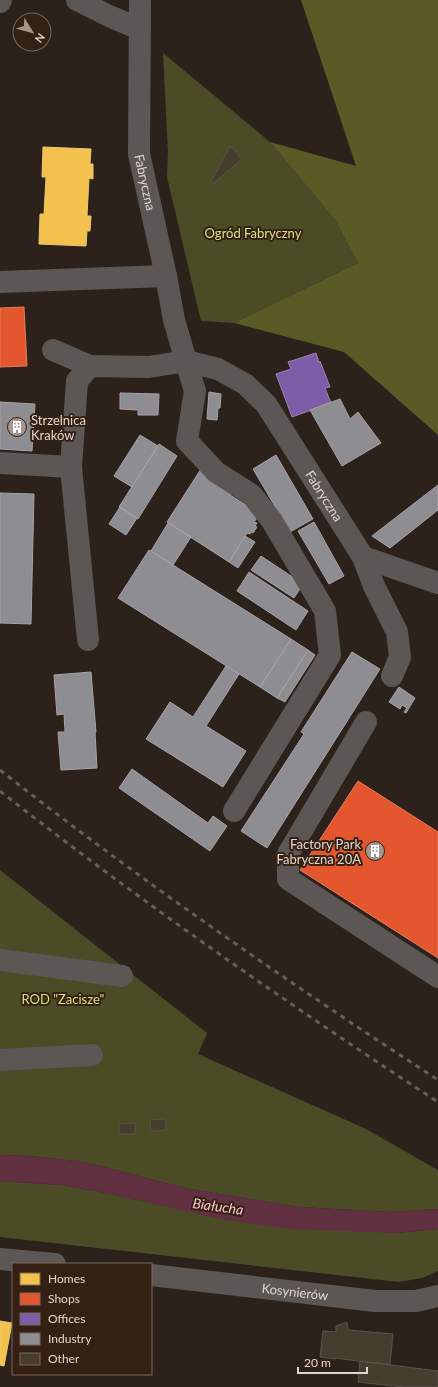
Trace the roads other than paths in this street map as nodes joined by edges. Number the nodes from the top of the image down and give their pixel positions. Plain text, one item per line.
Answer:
1 (77, 0) edge
2 (140, 0) edge
3 (140, 29) junction
4 (166, 276) junction
5 (0, 282) edge
6 (52, 350) dead end
7 (186, 361) junction
8 (90, 366) junction
9 (0, 463) edge
10 (71, 467) junction
11 (363, 557) junction
12 (438, 583) edge
13 (88, 640) dead end
14 (392, 676) dead end
15 (366, 722) dead end
16 (234, 811) dead end
17 (0, 960) edge
18 (122, 976) dead end
19 (438, 977) edge
20 (92, 1055) dead end
21 (0, 1060) edge
22 (0, 1258) edge
23 (47, 1263) edge
24 (152, 1275) edge
25 (438, 1296) edge

1 - 3 street
2 - 3 street, Fabryczna
3 - 4 street, Fabryczna
4 - 5 street
4 - 7 street, Fabryczna
6 - 8 street
7 - 8 street, Fabryczna
7 - 11 street, Fabryczna
7 - 16 street
8 - 10 street
9 - 10 street
10 - 13 street
11 - 12 street
11 - 14 street, Fabryczna
15 - 19 street
17 - 18 street
20 - 21 street
22 - 23 street
24 - 25 street, Kosynierów

